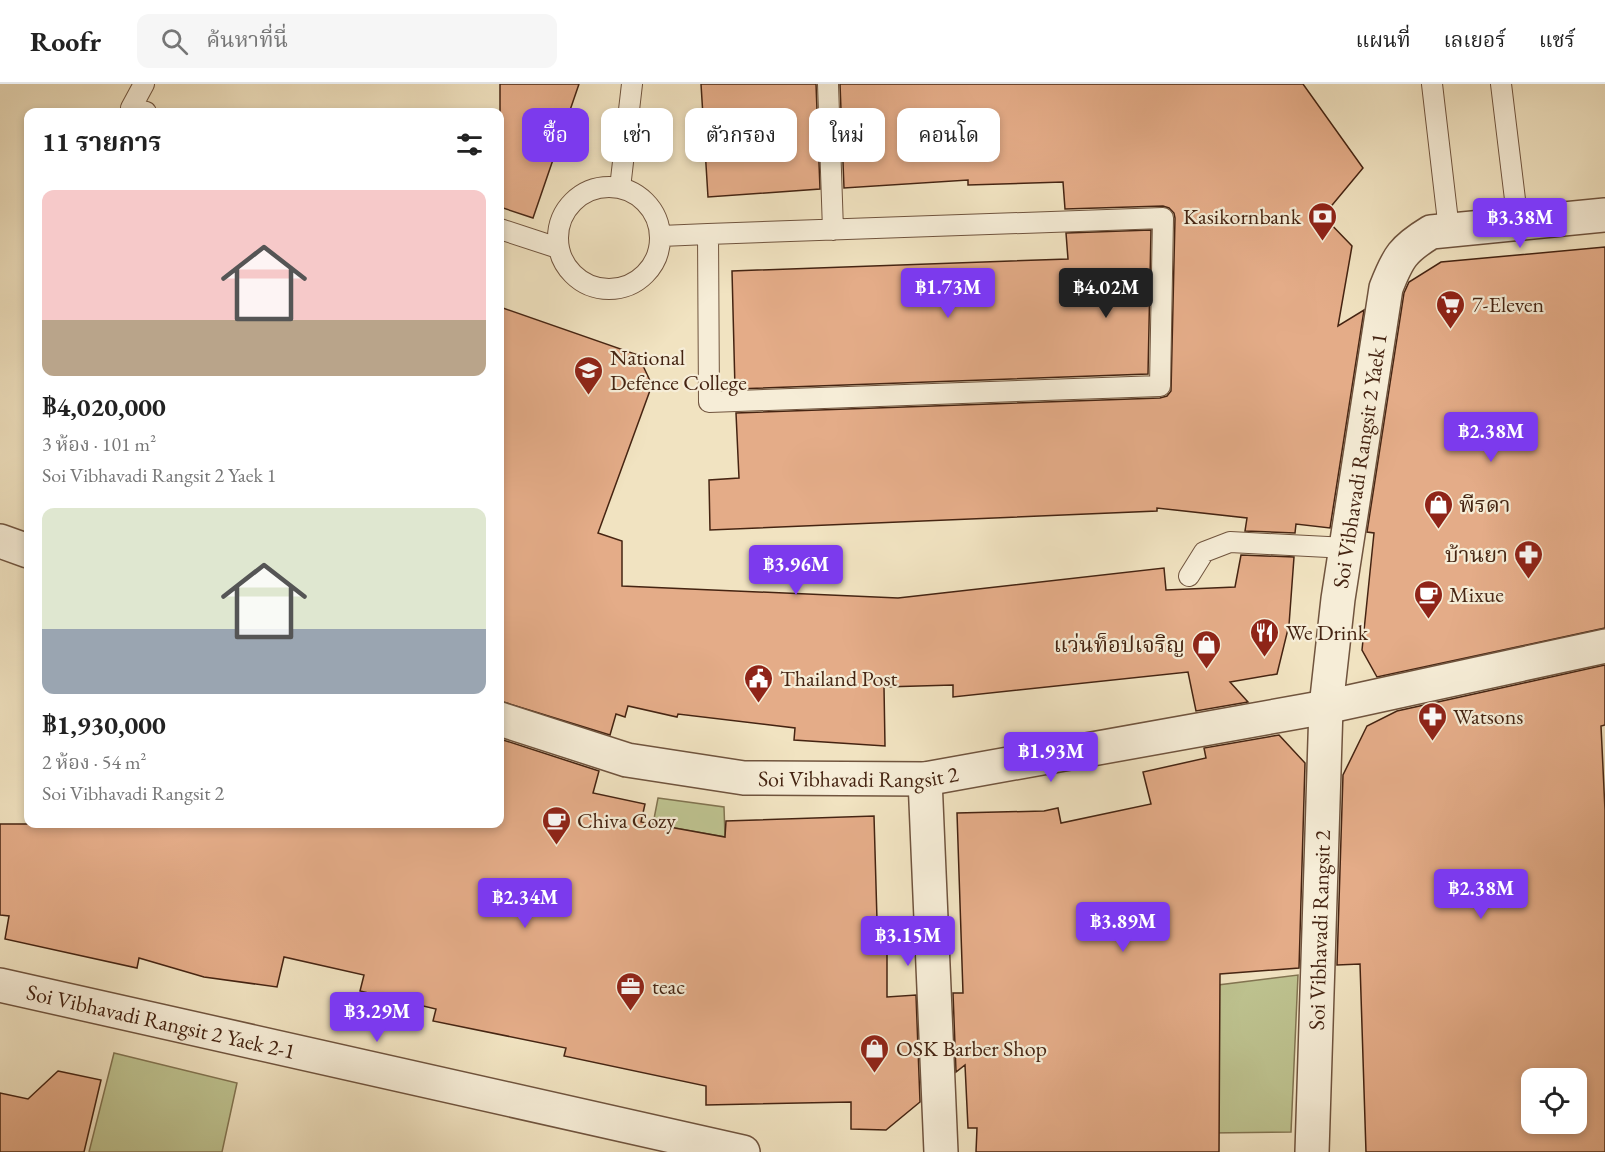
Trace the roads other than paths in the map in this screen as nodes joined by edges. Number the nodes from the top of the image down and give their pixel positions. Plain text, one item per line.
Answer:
1 (144, 84) edge
2 (632, 84) edge
3 (828, 84) edge
4 (1432, 84) edge
5 (1501, 84) edge
6 (136, 108) edge
7 (620, 188) junction
8 (1605, 215) edge
9 (1518, 224) junction
10 (504, 230) edge
11 (833, 230) junction
12 (1440, 231) junction
13 (708, 234) junction
14 (661, 236) junction
15 (558, 248) junction
16 (0, 541) edge
17 (1347, 548) junction
18 (24, 550) edge
19 (1190, 576) dead end
20 (1605, 645) edge
21 (1326, 707) junction
22 (504, 720) edge
23 (925, 779) junction
24 (0, 985) edge
25 (743, 1152) edge
26 (941, 1152) edge
27 (1312, 1152) edge

1 - 6 lane
2 - 7 lane
3 - 11 lane
4 - 12 lane
5 - 9 lane
7 - 14 lane
7 - 15 lane
8 - 9 street
9 - 12 street
10 - 15 lane
11 - 13 lane
11 - 13 lane
12 - 17 street, Soi Vibhavadi Rangsit 2 Yaek 1
13 - 14 lane
14 - 15 lane
16 - 18 street
17 - 19 lane
17 - 21 street, Soi Vibhavadi Rangsit 2 Yaek 1
20 - 21 street, Soi Vibhavadi Rangsit 2
21 - 23 street, Soi Vibhavadi Rangsit 2
21 - 27 street, Soi Vibhavadi Rangsit 2
22 - 23 street, Soi Vibhavadi Rangsit 2
23 - 26 street
24 - 25 street, Soi Vibhavadi Rangsit 2 Yaek 2-1

